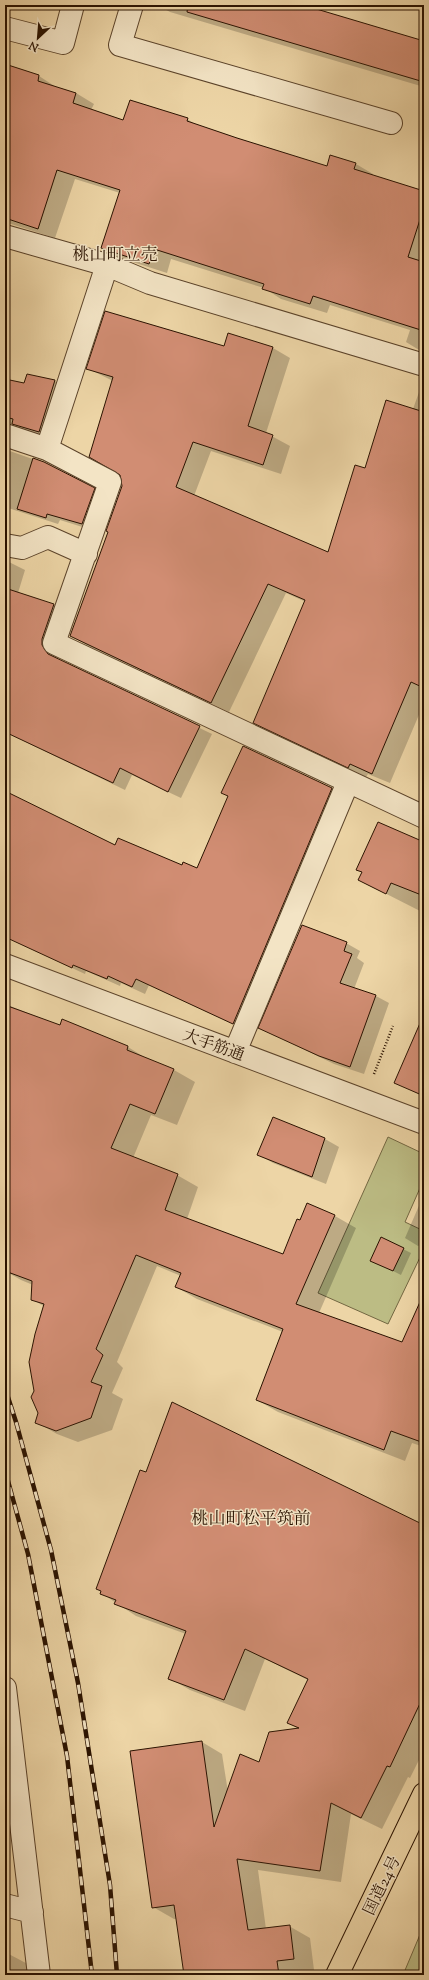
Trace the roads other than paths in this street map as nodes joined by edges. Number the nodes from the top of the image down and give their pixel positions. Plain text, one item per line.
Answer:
1 (74, 5) edge
2 (132, 5) edge
3 (5, 28) edge
4 (391, 123) dead end
5 (5, 236) edge
6 (107, 265) junction
7 (424, 364) edge
8 (5, 435) edge
9 (47, 448) junction
10 (5, 545) edge
11 (86, 554) junction
12 (348, 782) junction
13 (424, 817) edge
14 (5, 965) edge
15 (235, 1052) junction
16 (424, 1123) edge
17 (5, 1688) edge
18 (424, 1794) edge
19 (5, 1905) edge
20 (32, 1912) junction
21 (39, 1975) edge
22 (337, 1975) edge

1 - 3 street
2 - 4 street
5 - 6 street
6 - 7 street
6 - 9 street
8 - 9 street
9 - 11 street
10 - 11 street
11 - 12 street
12 - 13 street
12 - 15 street
14 - 15 street, 大手筋通
15 - 16 street, 大手筋通
17 - 20 street
18 - 22 highway, 国道24号
19 - 20 street
20 - 21 street

